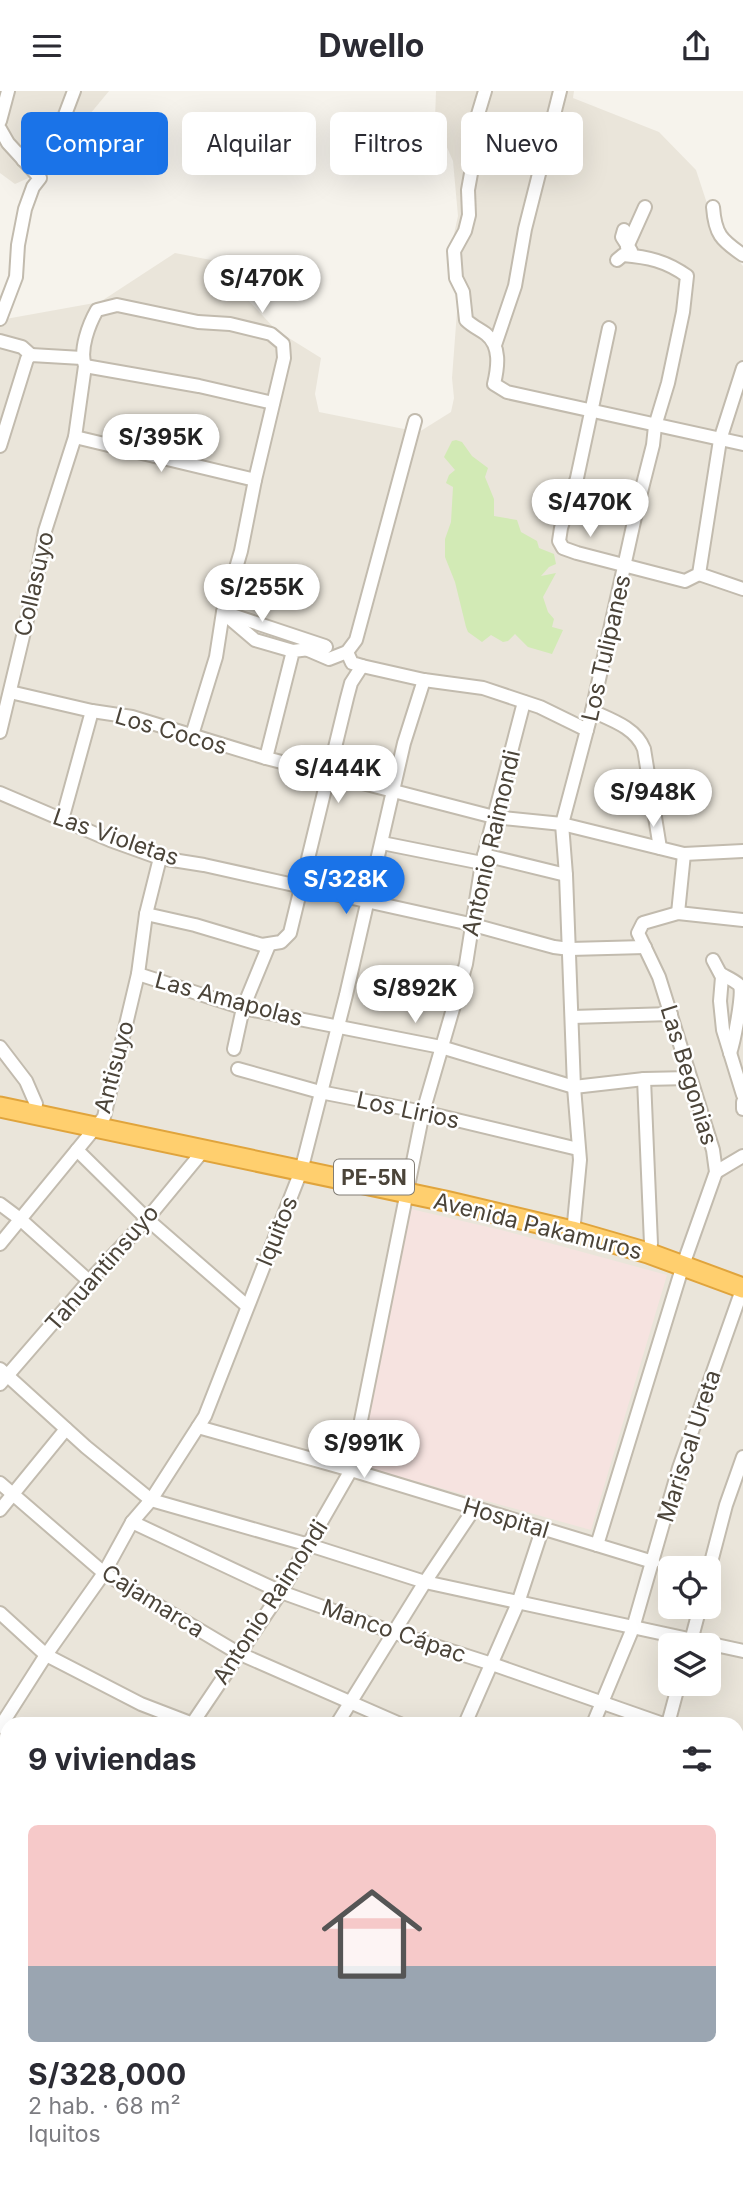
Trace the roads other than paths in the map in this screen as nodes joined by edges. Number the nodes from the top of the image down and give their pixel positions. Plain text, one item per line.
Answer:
1 (8, 91) edge
2 (74, 91) edge
3 (485, 91) edge
4 (560, 91) edge
5 (68, 112) edge
6 (0, 121) edge
7 (0, 129) edge
8 (21, 157) edge
9 (37, 175) edge
10 (645, 207) dead end
11 (713, 207) dead end
12 (624, 230) dead end
13 (631, 252) junction
14 (743, 255) edge
15 (617, 260) dead end
16 (0, 319) edge
17 (609, 328) dead end
18 (0, 341) edge
19 (495, 345) junction
20 (31, 355) junction
21 (83, 362) junction
22 (743, 368) edge
23 (743, 386) edge
24 (737, 395) edge
25 (273, 403) junction
26 (592, 411) junction
27 (415, 421) dead end
28 (655, 426) junction
29 (75, 437) junction
30 (720, 440) junction
31 (743, 444) edge
32 (0, 446) edge
33 (255, 479) junction
34 (625, 565) junction
35 (699, 574) junction
36 (743, 589) edge
37 (223, 612) junction
38 (326, 647) junction
39 (308, 650) junction
40 (293, 652) junction
41 (347, 652) junction
42 (362, 666) junction
43 (424, 680) junction
44 (10, 692) junction
45 (524, 702) junction
46 (92, 711) junction
47 (592, 711) junction
48 (587, 730) junction
49 (0, 732) edge
50 (191, 736) junction
51 (266, 758) junction
52 (328, 775) junction
53 (393, 791) junction
54 (0, 793) edge
55 (494, 817) junction
56 (62, 820) junction
57 (562, 824) junction
58 (382, 843) junction
59 (660, 848) junction
60 (743, 851) edge
61 (684, 854) junction
62 (160, 858) junction
63 (483, 859) junction
64 (566, 875) junction
65 (302, 887) junction
66 (367, 902) junction
67 (678, 913) junction
68 (146, 914) junction
69 (743, 920) edge
70 (470, 924) junction
71 (269, 945) junction
72 (645, 947) junction
73 (570, 949) junction
74 (713, 960) dead end
75 (138, 974) junction
76 (721, 974) junction
77 (243, 1008) junction
78 (671, 1014) junction
79 (572, 1017) junction
80 (337, 1027) junction
81 (0, 1047) edge
82 (441, 1047) junction
83 (234, 1049) dead end
84 (729, 1054) junction
85 (238, 1069) dead end
86 (690, 1078) junction
87 (644, 1079) junction
88 (574, 1087) junction
89 (320, 1092) junction
90 (743, 1095) edge
91 (0, 1096) edge
92 (743, 1102) edge
93 (36, 1104) junction
94 (0, 1107) edge
95 (743, 1109) edge
96 (423, 1112) junction
97 (100, 1121) junction
98 (578, 1149) junction
99 (77, 1150) junction
100 (203, 1151) junction
101 (743, 1156) edge
102 (302, 1167) junction
103 (716, 1172) junction
104 (409, 1189) junction
105 (0, 1204) edge
106 (20, 1219) junction
107 (147, 1219) junction
108 (574, 1223) junction
109 (0, 1244) edge
110 (651, 1244) junction
111 (685, 1260) junction
112 (743, 1277) edge
113 (89, 1281) junction
114 (743, 1288) edge
115 (247, 1306) junction
116 (3, 1376) edge
117 (198, 1427) junction
118 (66, 1429) junction
119 (743, 1457) edge
120 (351, 1470) junction
121 (0, 1483) edge
122 (13, 1495) junction
123 (150, 1500) junction
124 (474, 1509) junction
125 (0, 1510) edge
126 (132, 1522) junction
127 (542, 1530) junction
128 (309, 1545) junction
129 (597, 1545) junction
130 (713, 1556) edge
131 (653, 1562) junction
132 (104, 1573) junction
133 (425, 1583) junction
134 (281, 1592) junction
135 (518, 1603) junction
136 (0, 1612) edge
137 (633, 1628) junction
138 (395, 1633) junction
139 (658, 1634) edge
140 (721, 1647) edge
141 (743, 1651) edge
142 (238, 1653) junction
143 (46, 1654) junction
144 (492, 1664) junction
145 (675, 1696) edge
146 (350, 1702) junction
147 (601, 1702) junction
148 (6, 1717) edge
149 (174, 1717) edge
150 (197, 1717) edge
151 (341, 1717) edge
152 (384, 1717) edge
153 (469, 1717) edge
154 (596, 1717) edge
155 (645, 1717) edge
156 (667, 1717) edge

1 - 6 street
2 - 5 street
3 - 19 street
4 - 19 street
7 - 8 street
9 - 16 street
10 - 13 street
11 - 14 street
12 - 13 street
13 - 15 street
13 - 28 street, Los Tulipanes
17 - 26 street
18 - 20 street
19 - 26 street
20 - 21 street
20 - 32 street
21 - 25 street
21 - 25 street, Collasuyo
21 - 29 street, Collasuyo
22 - 24 street
23 - 24 street
24 - 30 street
25 - 33 street
26 - 28 street
26 - 34 street
27 - 41 street
28 - 30 street
28 - 34 street, Los Tulipanes
29 - 33 street
29 - 44 street, Collasuyo
30 - 31 street
30 - 35 street
33 - 37 street
34 - 35 street
34 - 47 street, Los Tulipanes
35 - 36 street
37 - 38 street
37 - 40 street
37 - 50 street
38 - 39 street
38 - 41 street
39 - 40 street
39 - 41 street
40 - 51 street
41 - 42 street
42 - 43 street
42 - 52 street
43 - 45 street
43 - 53 street, Iquitos
44 - 46 street, Los Cocos
44 - 49 street, Collasuyo
45 - 48 street
45 - 55 street, Antonio Raimondi
46 - 50 street, Los Cocos
46 - 56 street
47 - 48 street, Los Tulipanes
47 - 59 street
48 - 57 street, Los Tulipanes
50 - 51 street, Los Cocos
51 - 52 street, Los Cocos
52 - 53 street, Los Cocos
52 - 65 street
53 - 55 street, Los Cocos
53 - 58 street, Iquitos
54 - 56 street, Las Violetas
55 - 57 street, Los Cocos
55 - 63 street, Antonio Raimondi
56 - 62 street, Las Violetas
57 - 59 street
57 - 64 street, Los Tulipanes
58 - 63 street
58 - 66 street, Iquitos
59 - 61 street
60 - 61 street
61 - 67 street
62 - 65 street, Las Violetas
62 - 68 street, Antisuyo
63 - 64 street
63 - 70 street, Antonio Raimondi
64 - 73 street, Los Tulipanes
65 - 66 street, Las Violetas
65 - 71 street
66 - 70 street, Las Violetas
66 - 80 street, Iquitos
67 - 69 street
67 - 72 street, Las Begonias
68 - 71 street
68 - 75 street, Antisuyo
70 - 73 street, Las Violetas
70 - 82 street, Antonio Raimondi
71 - 77 street
72 - 73 street, Las Violetas
72 - 78 street, Las Begonias
73 - 79 street, Los Tulipanes
74 - 76 street
75 - 77 street, Las Amapolas
75 - 97 street, Antisuyo
76 - 84 street
76 - 84 street
77 - 80 street, Las Amapolas
77 - 83 street
78 - 79 street
78 - 86 street, Las Begonias
79 - 88 street, Los Tulipanes
80 - 82 street, Las Amapolas
80 - 89 street, Iquitos
81 - 93 street
82 - 88 street, Las Amapolas
82 - 96 street, Antonio Raimondi
84 - 90 street
85 - 89 street, Los Lirios
86 - 87 street, Las Amapolas
86 - 103 street, Las Begonias
87 - 88 street, Las Amapolas
87 - 110 street
88 - 98 street, Los Tulipanes
89 - 96 street, Los Lirios
89 - 102 street, Iquitos
91 - 93 highway, Avenida Pakamuros / PE-5N
92 - 95 street
93 - 97 highway, Avenida Pakamuros / PE-5N
94 - 97 highway, Avenida Pakamuros / PE-5N
96 - 98 street, Los Lirios
96 - 104 street, Antonio Raimondi
97 - 99 street, Antisuyo
97 - 100 highway, Avenida Pakamuros / PE-5N
97 - 102 highway, Avenida Pakamuros / PE-5N
98 - 108 street, Los Tulipanes
99 - 106 street, Antisuyo
99 - 107 street
100 - 102 highway, Avenida Pakamuros / PE-5N
100 - 107 street, Tahuantinsuyo
101 - 103 street
102 - 104 highway, Avenida Pakamuros / PE-5N
102 - 115 street, Iquitos
103 - 111 street, Las Begonias
104 - 108 highway, Avenida Pakamuros / PE-5N
104 - 111 highway, Avenida Pakamuros / PE-5N
104 - 120 street, Antonio Raimondi
105 - 106 street
106 - 109 street, Antisuyo
106 - 113 street
107 - 113 street, Tahuantinsuyo
107 - 115 street
108 - 110 highway, Avenida Pakamuros / PE-5N
110 - 111 highway, Avenida Pakamuros / PE-5N
111 - 112 highway, Avenida Pakamuros / PE-5N
111 - 114 highway, Avenida Pakamuros / PE-5N
111 - 129 street, Las Begonias
113 - 116 street, Tahuantinsuyo
114 - 131 street, Mariscal Ureta
115 - 117 street, Iquitos
116 - 118 street
117 - 120 street, Hospital
117 - 123 street, Iquitos
118 - 122 street
118 - 123 street
119 - 130 street
120 - 124 street, Hospital
120 - 128 street, Antonio Raimondi
121 - 122 street, Cajamarca
122 - 125 street
122 - 132 street, Cajamarca
123 - 126 street, Iquitos
123 - 128 street
124 - 127 street, Hospital
124 - 133 street
126 - 132 street, Iquitos
126 - 134 street, Manco Cápac
127 - 129 street, Hospital
127 - 135 street
128 - 133 street
128 - 134 street, Antonio Raimondi
129 - 131 street, Hospital
131 - 137 street, Mariscal Ureta
132 - 142 street, Cajamarca
132 - 143 street, Iquitos
133 - 135 street
133 - 138 street
134 - 138 street, Manco Cápac
134 - 142 street, Antonio Raimondi
135 - 137 street
135 - 144 street
136 - 143 street
137 - 139 street
137 - 147 street, Mariscal Ureta
138 - 144 street, Manco Cápac
138 - 146 street
140 - 141 street
142 - 146 street, Cajamarca
142 - 150 street, Antonio Raimondi
143 - 148 street, Iquitos
143 - 149 street
144 - 147 street, Manco Cápac
144 - 153 street
145 - 156 street
146 - 151 street
146 - 152 street, Cajamarca
147 - 154 street, Mariscal Ureta
147 - 155 street, Manco Cápac

